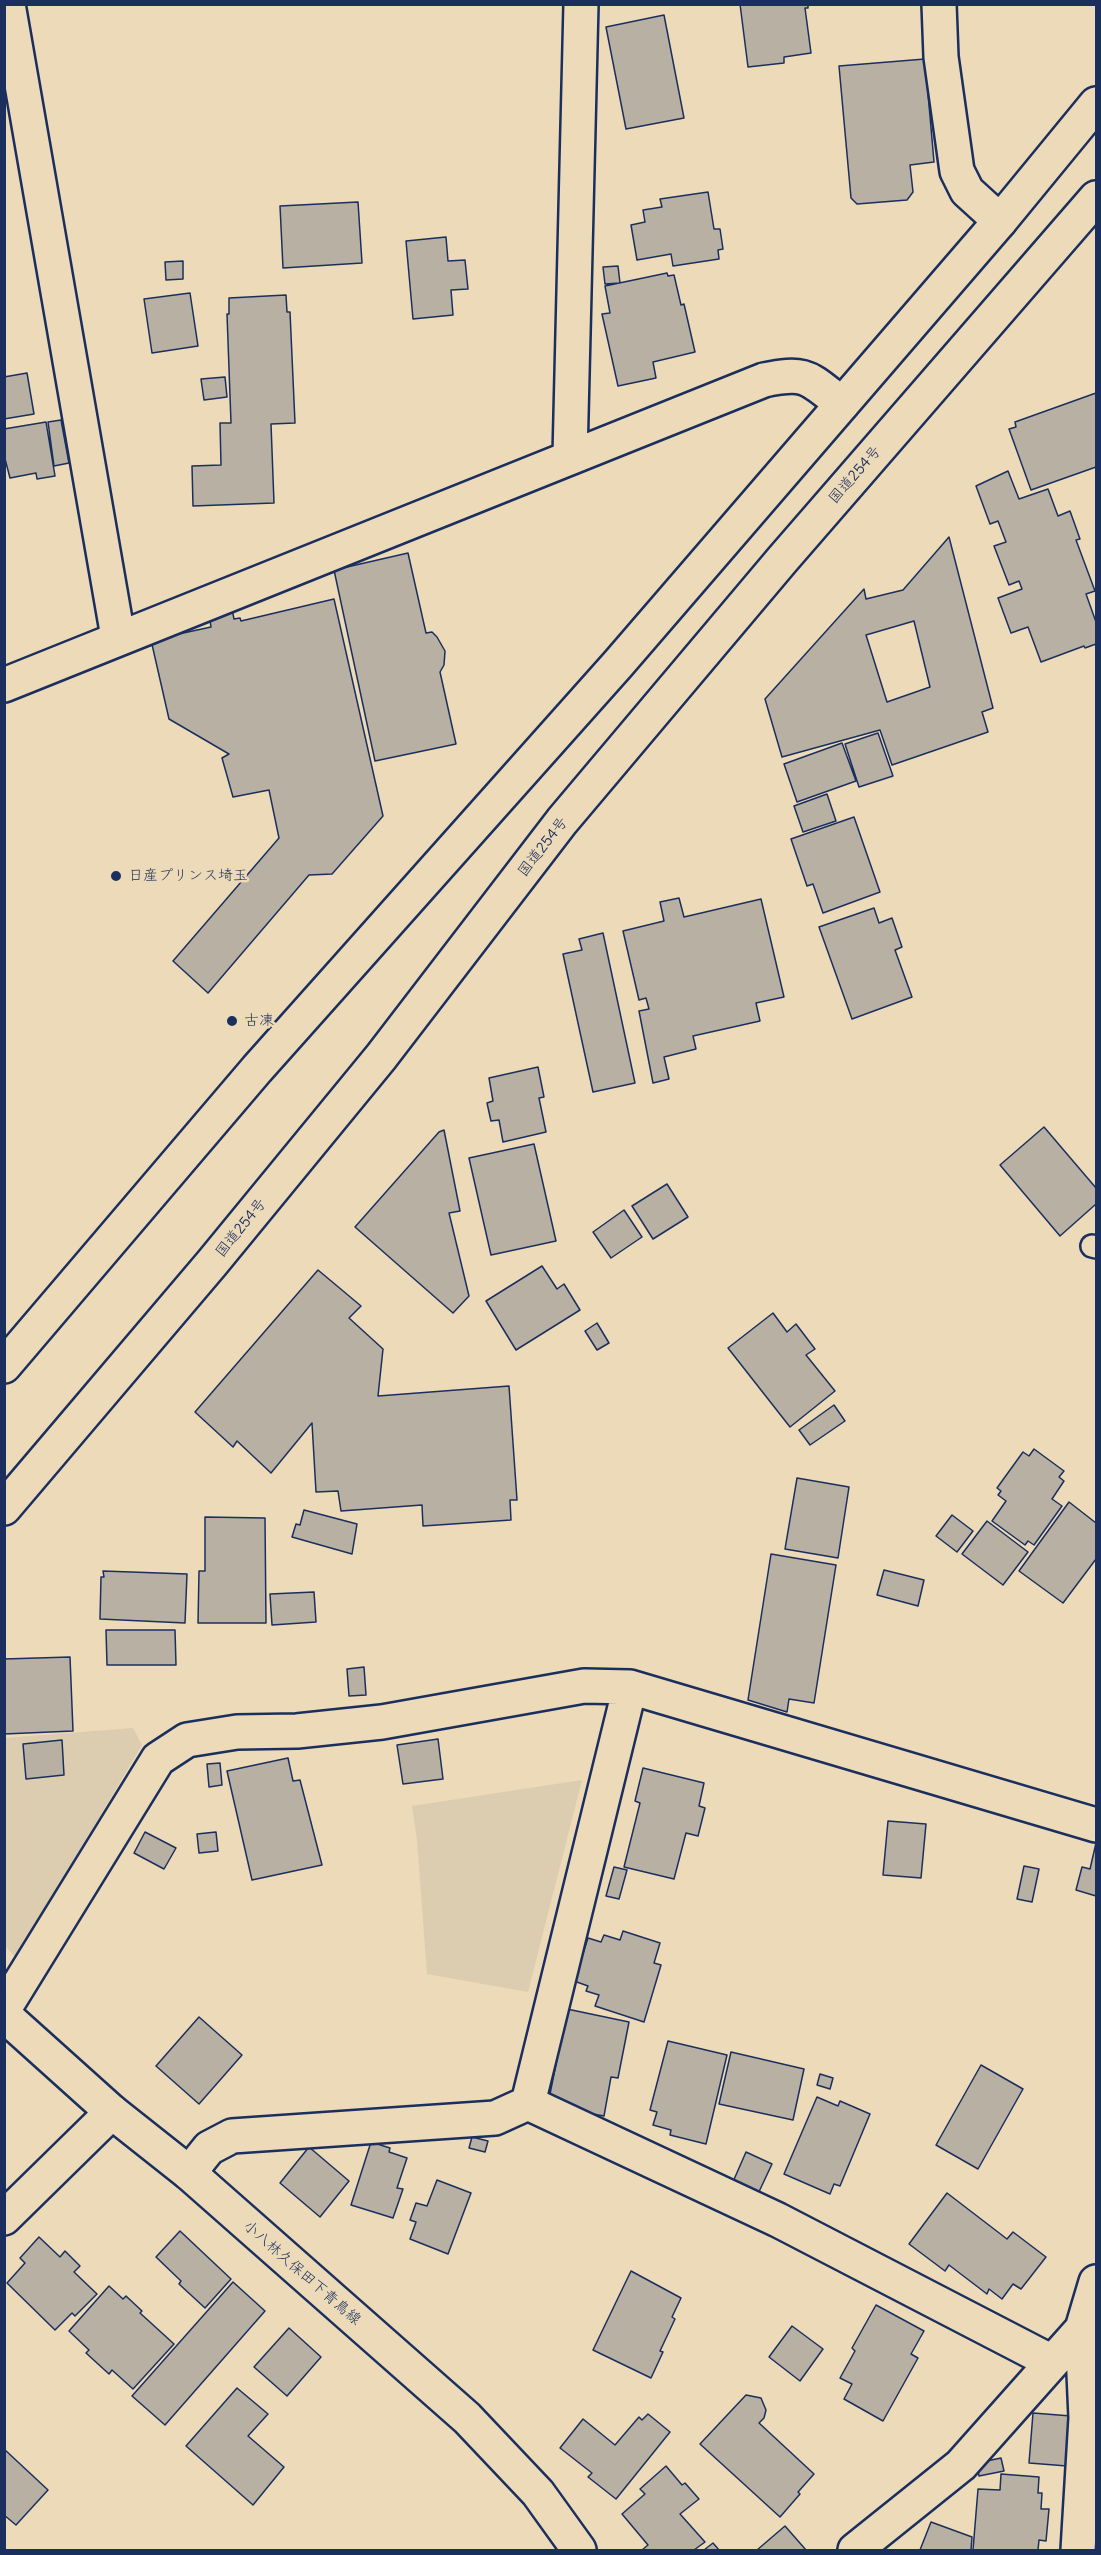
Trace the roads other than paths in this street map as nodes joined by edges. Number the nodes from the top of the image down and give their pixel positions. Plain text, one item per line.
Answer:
1 (9, 4) edge
2 (581, 4) edge
3 (939, 4) edge
4 (1096, 104) edge
5 (1096, 198) edge
6 (1000, 221) junction
7 (842, 404) junction
8 (570, 456) junction
9 (117, 638) junction
10 (4, 685) edge
11 (4, 1366) edge
12 (4, 1508) edge
13 (630, 1687) junction
14 (1096, 1825) edge
15 (4, 2009) edge
16 (4, 2015) edge
17 (528, 2103) junction
18 (112, 2112) junction
19 (189, 2173) junction
20 (4, 2218) edge
21 (1096, 2282) edge
22 (1082, 2328) junction
23 (1052, 2362) junction
24 (579, 2550) edge
25 (855, 2550) edge
26 (1078, 2550) edge

1 - 9 main road
2 - 8 main road
3 - 6 main road
4 - 6 main road
5 - 12 main road, 国道254号
6 - 7 main road
7 - 8 main road
7 - 11 main road
8 - 9 main road
9 - 10 main road
13 - 14 main road
13 - 15 main road
13 - 17 main road
16 - 18 main road, 小八林久保田下青鳥線
17 - 19 main road
17 - 23 main road
18 - 19 main road, 小八林久保田下青鳥線
18 - 20 main road
19 - 24 main road, 小八林久保田下青鳥線
21 - 22 main road
22 - 23 main road
22 - 26 main road
23 - 25 main road

